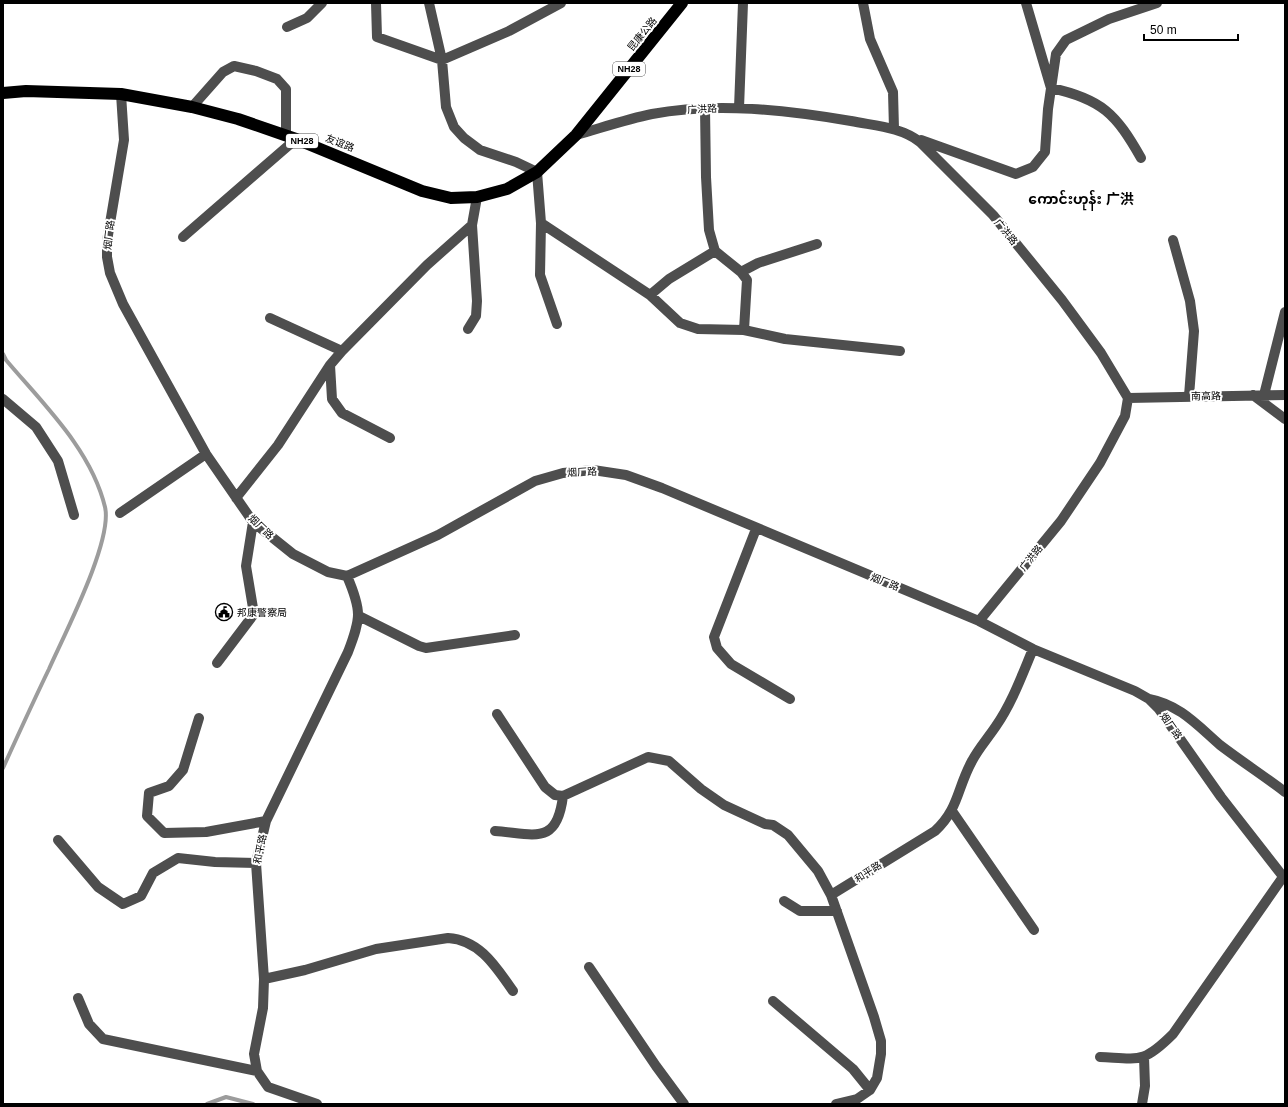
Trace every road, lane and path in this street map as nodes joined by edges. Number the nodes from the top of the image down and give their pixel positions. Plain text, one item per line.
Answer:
1 (322, 3) edge
2 (376, 3) edge
3 (429, 3) edge
4 (561, 3) edge
5 (682, 3) edge
6 (743, 3) edge
7 (863, 3) edge
8 (1026, 3) edge
9 (1157, 3) edge
10 (287, 27) dead end
11 (442, 60) junction
12 (1051, 88) junction
13 (3, 93) edge
14 (121, 94) junction
15 (192, 107) junction
16 (705, 108) junction
17 (739, 108) junction
18 (894, 129) junction
19 (576, 135) junction
20 (291, 137) junction
21 (915, 138) junction
22 (1141, 158) dead end
23 (537, 172) junction
24 (477, 197) junction
25 (541, 223) junction
26 (472, 225) junction
27 (183, 237) dead end
28 (1173, 240) dead end
29 (817, 244) dead end
30 (715, 251) junction
31 (741, 272) junction
32 (650, 295) junction
33 (1285, 312) edge
34 (270, 318) dead end
35 (557, 324) dead end
36 (468, 329) dead end
37 (744, 330) junction
38 (342, 351) junction
39 (900, 351) dead end
40 (330, 365) junction
41 (1253, 395) junction
42 (1264, 395) junction
43 (1285, 395) edge
44 (1189, 396) junction
45 (1128, 398) junction
46 (3, 399) edge
47 (1285, 419) edge
48 (390, 438) dead end
49 (206, 454) junction
50 (236, 498) junction
51 (120, 513) dead end
52 (74, 515) dead end
53 (253, 522) junction
54 (756, 529) junction
55 (348, 576) junction
56 (359, 616) junction
57 (979, 621) junction
58 (515, 635) dead end
59 (1033, 649) junction
60 (217, 662) dead end
61 (790, 699) dead end
62 (1149, 699) junction
63 (497, 714) dead end
64 (198, 718) dead end
65 (1285, 792) edge
66 (563, 796) junction
67 (952, 811) junction
68 (266, 821) junction
69 (495, 831) dead end
70 (58, 840) dead end
71 (256, 863) junction
72 (1284, 878) edge
73 (832, 895) junction
74 (784, 900) dead end
75 (837, 911) junction
76 (1034, 930) dead end
77 (589, 967) dead end
78 (264, 978) junction
79 (513, 991) dead end
80 (78, 998) dead end
81 (773, 1001) dead end
82 (1100, 1057) dead end
83 (1144, 1058) junction
84 (257, 1071) junction
85 (870, 1090) junction
86 (841, 1103) edge
87 (317, 1104) edge
88 (684, 1104) edge
89 (1142, 1104) edge

1 - 10 street
2 - 11 street
3 - 11 street
4 - 11 street
5 - 19 highway, 昆康公路 / NH28
6 - 17 street
7 - 18 street
8 - 12 street
9 - 12 street
11 - 23 street
12 - 21 street
12 - 22 street
13 - 14 highway, 友谊路 / NH28
14 - 15 highway, 友谊路 / NH28
14 - 49 street, 烟厂路
15 - 20 highway, 友谊路 / NH28
15 - 20 street
16 - 17 street, 广洪路
16 - 19 street, 广洪路
16 - 30 street
17 - 18 street, 广洪路
18 - 21 street, 广洪路
19 - 23 highway, 友谊路 / NH28
20 - 24 highway, 友谊路 / NH28
20 - 27 street
21 - 45 street, 广洪路
23 - 24 highway, 友谊路 / NH28
23 - 25 street
24 - 26 street
25 - 32 street
25 - 35 street
26 - 36 street
26 - 38 street
28 - 44 street
29 - 31 street
30 - 31 street
30 - 32 street
31 - 37 street
32 - 37 street
33 - 42 street
34 - 38 street
37 - 39 street
38 - 40 street
40 - 48 street
40 - 50 street
41 - 42 street, 南高路
41 - 44 street, 南高路
41 - 47 street
42 - 43 street, 南高路
44 - 45 street, 南高路
45 - 57 street, 广洪路
46 - 52 street
49 - 50 street, 烟厂路
49 - 51 street
50 - 53 street, 烟厂路
53 - 55 street, 烟厂路
53 - 60 street
54 - 55 street, 烟厂路
54 - 57 street, 烟厂路
54 - 61 street
55 - 56 street, 和平路
56 - 58 street
56 - 68 street, 和平路
57 - 59 street, 烟厂路
59 - 62 street, 烟厂路
59 - 67 street, 和平路
62 - 65 street
62 - 72 street, 烟厂路
63 - 66 street
64 - 68 street
66 - 69 street
66 - 73 street
67 - 73 street, 和平路
67 - 76 street
68 - 71 street, 和平路
70 - 71 street
71 - 78 street, 和平路
72 - 83 street
73 - 75 street
74 - 75 street
75 - 85 street
77 - 88 street
78 - 79 street
78 - 84 street, 和平路
80 - 84 street
81 - 85 street
82 - 83 street
83 - 89 street
84 - 87 street, 和平路
85 - 86 street

